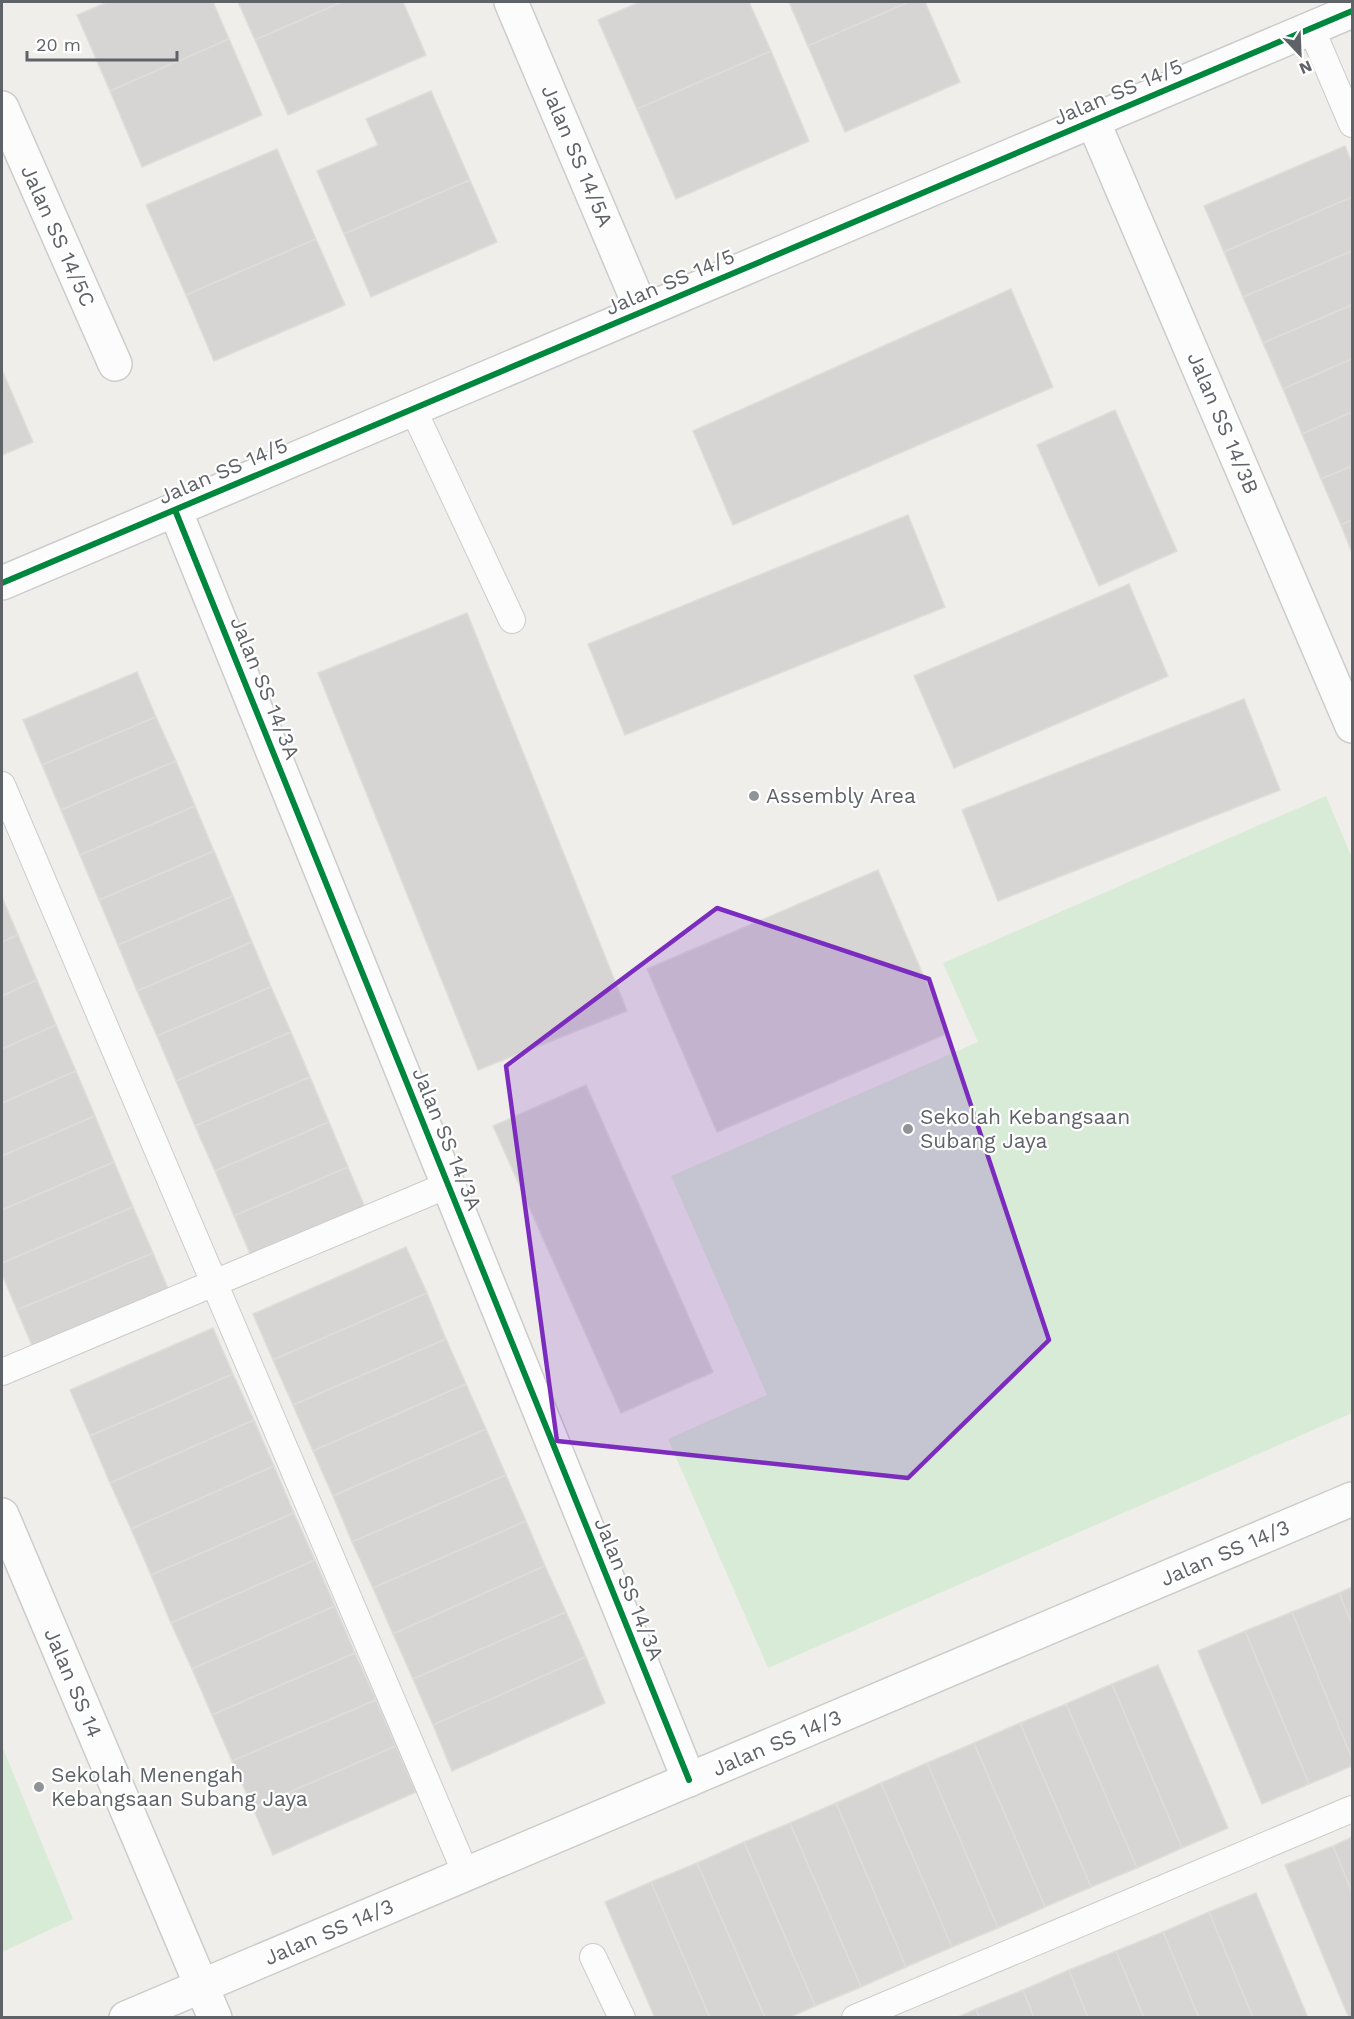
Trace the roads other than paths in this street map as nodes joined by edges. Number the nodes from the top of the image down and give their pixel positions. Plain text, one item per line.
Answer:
1 (511, 2) edge
2 (1353, 11) edge
3 (1311, 28) junction
4 (2, 108) edge
5 (1093, 121) junction
6 (1353, 124) edge
7 (642, 311) junction
8 (115, 364) dead end
9 (413, 409) junction
10 (175, 510) junction
11 (2, 583) edge
12 (512, 620) dead end
13 (1353, 726) edge
14 (2, 785) edge
15 (448, 1185) junction
16 (214, 1283) junction
17 (2, 1372) edge
18 (1353, 1499) edge
19 (2, 1515) edge
20 (688, 1780) junction
21 (1353, 1809) edge
22 (466, 1874) junction
23 (593, 1957) dead end
24 (202, 1986) junction
25 (126, 2018) edge
26 (215, 2018) edge
27 (622, 2018) edge
28 (855, 2018) edge

1 - 7 street, Jalan SS 14/5A
2 - 3 street, Jalan SS 14/5
3 - 5 street, Jalan SS 14/5
3 - 6 lane
4 - 8 street, Jalan SS 14/5C
5 - 7 street, Jalan SS 14/5
5 - 13 street, Jalan SS 14/3B
7 - 9 street, Jalan SS 14/5
9 - 10 street, Jalan SS 14/5
9 - 12 lane
10 - 11 street, Jalan SS 14/5
10 - 15 street, Jalan SS 14/3A
14 - 16 lane
15 - 16 lane
15 - 20 street, Jalan SS 14/3A
16 - 17 lane
16 - 22 lane
18 - 20 street, Jalan SS 14/3
19 - 24 street, Jalan SS 14
20 - 22 street, Jalan SS 14/3
21 - 28 lane
22 - 24 street, Jalan SS 14/3
23 - 27 lane
24 - 25 street, Jalan SS 14/3
24 - 26 street, Jalan SS 14

